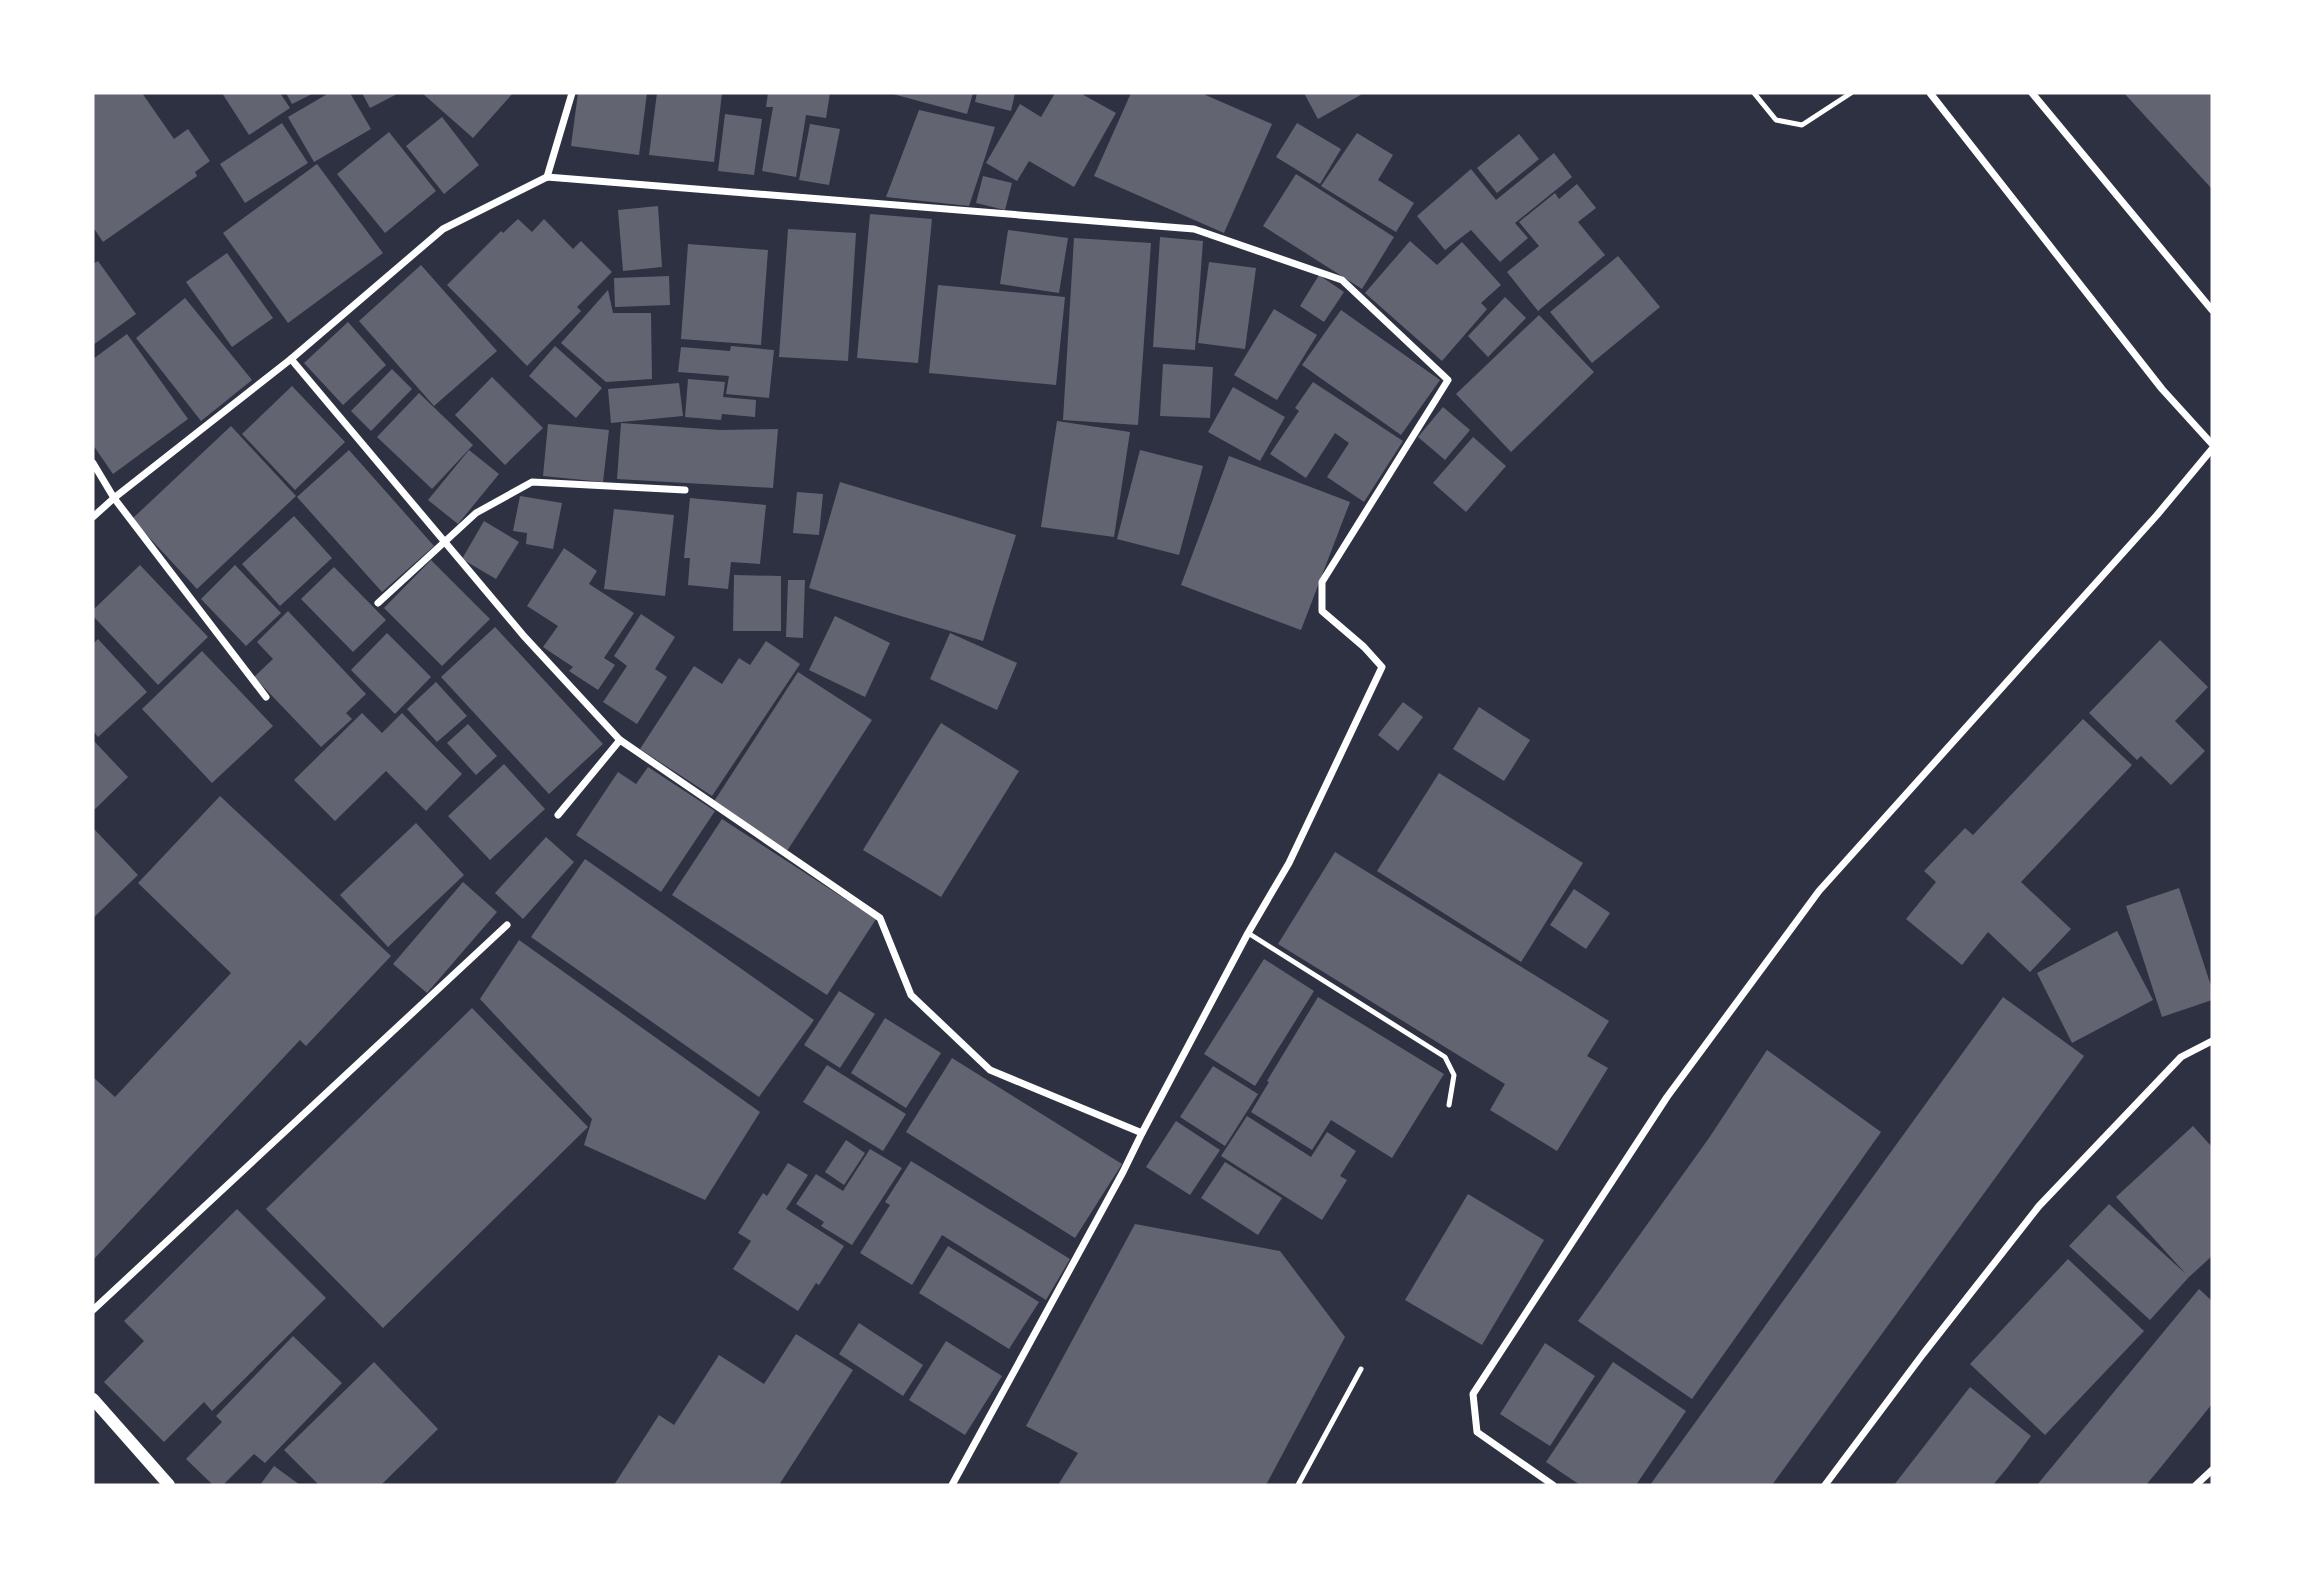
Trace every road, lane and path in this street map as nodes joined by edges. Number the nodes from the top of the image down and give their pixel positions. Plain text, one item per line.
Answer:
1 (572, 93) edge
2 (1754, 93) edge
3 (1851, 93) edge
4 (1930, 93) edge
5 (2032, 93) edge
6 (547, 177) junction
7 (2212, 310) edge
8 (291, 359) junction
9 (2212, 444) edge
10 (2212, 449) edge
11 (93, 463) edge
12 (685, 490) dead end
13 (114, 498) junction
14 (93, 517) edge
15 (445, 544) junction
16 (378, 603) dead end
17 (265, 697) dead end
18 (620, 740) junction
19 (558, 814) dead end
20 (507, 925) dead end
21 (1248, 933) junction
22 (2212, 1041) edge
23 (1449, 1105) dead end
24 (1142, 1133) junction
25 (93, 1310) edge
26 (1361, 1369) dead end
27 (93, 1399) edge
28 (2212, 1471) edge
29 (169, 1485) edge
30 (952, 1485) edge
31 (1298, 1485) edge
32 (1553, 1485) edge
33 (1825, 1485) edge
34 (2196, 1485) edge

1 - 6 street
2 - 3 lane
4 - 9 street
5 - 7 street
6 - 8 street
6 - 21 street
8 - 13 street
8 - 15 street
10 - 32 street
11 - 13 street
12 - 15 street
13 - 14 street
13 - 17 street
15 - 16 street
15 - 18 street
18 - 19 street
18 - 24 street
20 - 25 street
21 - 23 lane
21 - 24 street
22 - 33 street
24 - 30 street
26 - 31 lane
27 - 29 street
28 - 34 street

